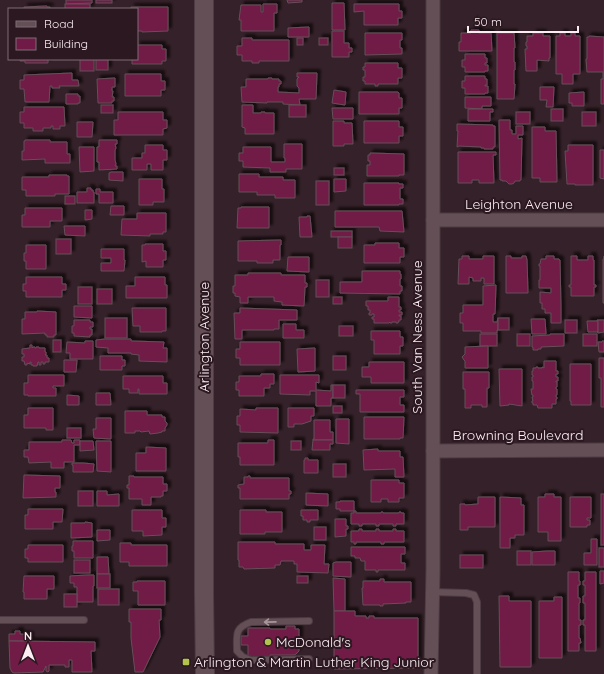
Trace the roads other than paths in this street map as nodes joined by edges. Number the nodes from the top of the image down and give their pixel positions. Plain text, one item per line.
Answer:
1 (204, 0) edge
2 (433, 0) edge
3 (433, 220) junction
4 (604, 220) edge
5 (604, 450) edge
6 (433, 451) junction
7 (432, 592) junction
8 (0, 620) edge
9 (84, 620) dead end
10 (309, 621) dead end
11 (309, 659) dead end
12 (205, 674) edge
13 (431, 674) edge
14 (477, 674) edge

1 - 12 main road, Arlington Avenue
2 - 3 street, South Van Ness Avenue
3 - 4 street, Leighton Avenue
3 - 6 street, South Van Ness Avenue
5 - 6 street, Browning Boulevard
6 - 7 street, South Van Ness Avenue
7 - 13 street, South Van Ness Avenue
7 - 14 lane
8 - 9 lane
10 -> 11 lane

